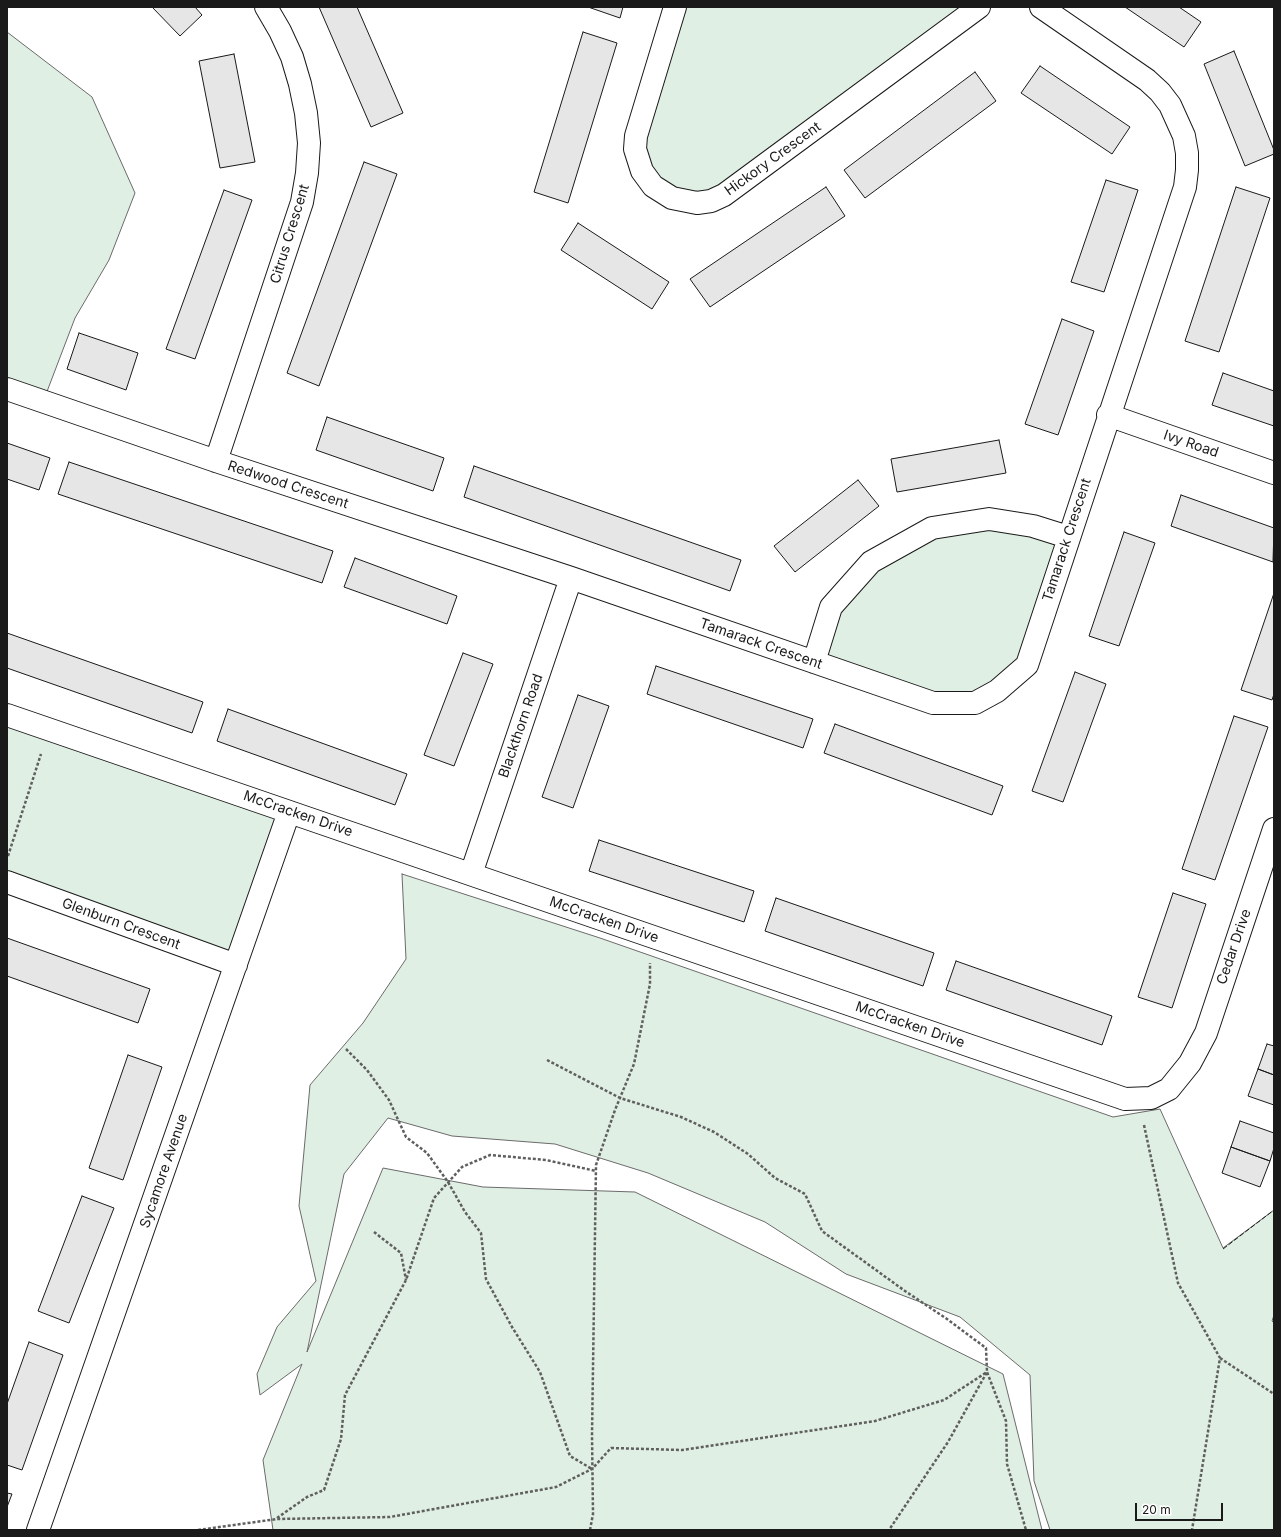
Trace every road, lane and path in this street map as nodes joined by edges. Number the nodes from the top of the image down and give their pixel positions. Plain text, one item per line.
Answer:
1 (266, 7) edge
2 (675, 7) edge
3 (979, 7) edge
4 (1041, 7) edge
5 (7, 389) edge
6 (1108, 415) junction
7 (216, 461) junction
8 (1274, 473) edge
9 (1068, 537) junction
10 (571, 578) junction
11 (814, 662) junction
12 (7, 715) edge
13 (49, 729) junction
14 (289, 812) junction
15 (1274, 829) edge
16 (7, 858) edge
17 (471, 874) junction
18 (7, 882) edge
19 (650, 936) junction
20 (236, 965) junction
21 (346, 1049) dead end
22 (547, 1060) dead end
23 (1190, 1063) joint
24 (620, 1098) junction
25 (1141, 1098) junction
26 (596, 1171) junction
27 (448, 1182) junction
28 (374, 1232) dead end
29 (406, 1280) junction
30 (1220, 1358) junction
31 (988, 1372) junction
32 (1274, 1394) edge
33 (592, 1469) junction
34 (277, 1519) junction
35 (38, 1530) edge
36 (198, 1530) edge
37 (590, 1530) edge
38 (889, 1530) edge
39 (1026, 1530) edge
40 (1192, 1530) edge

1 - 7 street, Citrus Crescent
2 - 3 street, Hickory Crescent
4 - 6 street, Tamarack Crescent
5 - 7 street, Redwood Crescent
6 - 8 street, Ivy Road
6 - 9 street, Tamarack Crescent
7 - 10 street, Redwood Crescent
9 - 11 street
9 - 11 street, Tamarack Crescent
10 - 11 street, Tamarack Crescent
10 - 17 street, Blackthorn Road
12 - 13 street, McCracken Drive
13 - 14 street, McCracken Drive
13 - 16 path
14 - 17 street, McCracken Drive
14 - 20 street, Sycamore Avenue
15 - 23 street, Cedar Drive
17 - 19 street, McCracken Drive
18 - 20 street, Glenburn Crescent
19 - 24 path
19 - 25 street, McCracken Drive
20 - 35 street, Sycamore Avenue
21 - 27 path
22 - 24 path
23 - 25 street, McCracken Drive
24 - 26 path
24 - 31 path
25 - 30 path
26 - 27 path
26 - 33 path
27 - 29 path
27 - 33 path
28 - 29 path
29 - 34 path
30 - 32 path
30 - 40 path
31 - 33 path
31 - 38 path
31 - 39 path
33 - 34 path
33 - 37 path
34 - 36 path

